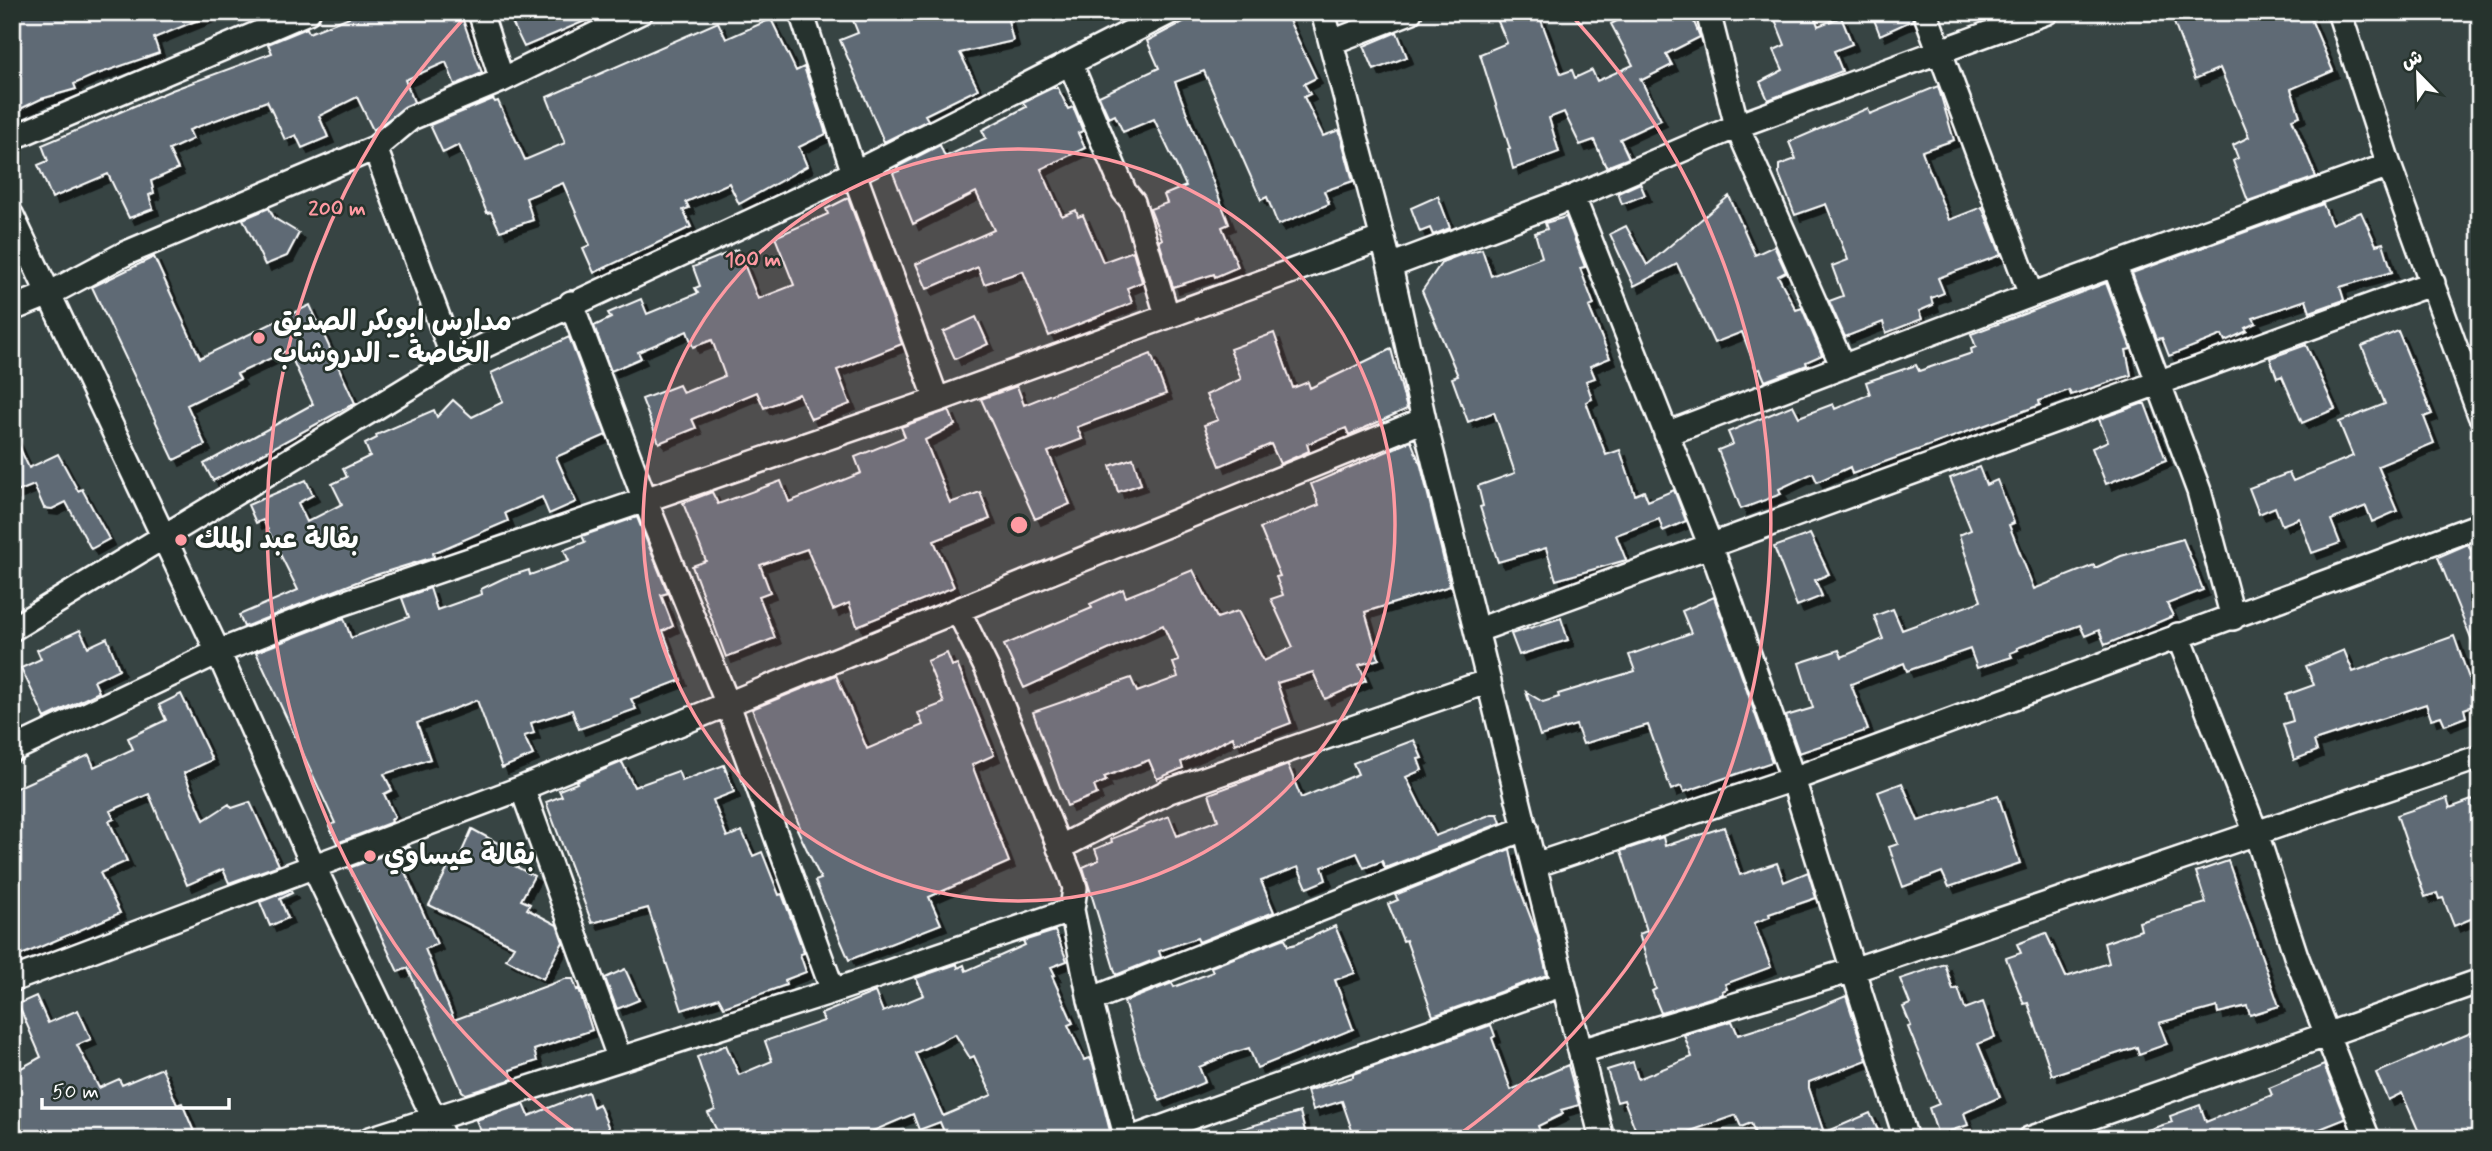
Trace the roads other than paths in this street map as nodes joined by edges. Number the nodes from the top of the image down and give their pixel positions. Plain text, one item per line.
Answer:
1 (308, 12) edge
2 (480, 12) edge
3 (641, 12) edge
4 (801, 12) edge
5 (1170, 12) edge
6 (1323, 12) edge
7 (1410, 12) edge
8 (1708, 12) edge
9 (1925, 12) edge
10 (2047, 12) edge
11 (2339, 12) edge
12 (1332, 42) junction
13 (1941, 53) junction
14 (1071, 65) junction
15 (502, 80) junction
16 (1737, 126) junction
17 (12, 138) edge
18 (375, 148) junction
19 (2389, 165) junction
20 (854, 173) junction
21 (1573, 197) junction
22 (12, 216) edge
23 (1383, 238) junction
24 (2114, 264) junction
25 (1390, 266) junction
26 (2433, 283) junction
27 (49, 294) junction
28 (2031, 295) junction
29 (571, 303) junction
30 (12, 309) edge
31 (1167, 315) junction
32 (454, 360) junction
33 (1843, 367) junction
34 (2159, 384) junction
35 (937, 400) junction
36 (2480, 415) edge
37 (1424, 420) junction
38 (1666, 434) junction
39 (645, 500) junction
40 (2480, 525) edge
41 (162, 537) junction
42 (1710, 544) junction
43 (958, 610) junction
44 (2233, 618) junction
45 (12, 629) edge
46 (1478, 630) junction
47 (2178, 635) junction
48 (218, 652) junction
49 (1489, 681) junction
50 (727, 702) junction
51 (12, 750) edge
52 (2480, 757) edge
53 (1793, 779) junction
54 (522, 788) junction
55 (1526, 828) junction
56 (2256, 833) junction
57 (1059, 848) junction
58 (313, 865) junction
59 (1535, 865) junction
60 (1072, 910) junction
61 (1853, 970) junction
62 (12, 980) edge
63 (2480, 981) edge
64 (1563, 984) junction
65 (833, 992) junction
66 (1090, 1000) junction
67 (2327, 1035) junction
68 (1581, 1051) junction
69 (619, 1057) junction
70 (439, 1128) edge
71 (369, 1139) edge
72 (1129, 1139) edge
73 (1602, 1139) edge
74 (1906, 1139) edge
75 (2029, 1139) edge
76 (2368, 1139) edge

1 - 17 street
2 - 15 street
3 - 15 street
4 - 20 street
5 - 14 street
6 - 12 street
7 - 12 street
8 - 16 street
9 - 13 street
10 - 13 street
11 - 19 street
12 - 23 street
13 - 16 street
13 - 28 street
14 - 20 street
14 - 31 street
15 - 18 street
16 - 21 street
16 - 33 street
18 - 27 street
18 - 32 street
19 - 24 street
19 - 26 street
20 - 29 street
20 - 35 street
21 - 25 street
21 - 38 street
22 - 27 street
23 - 25 street
23 - 31 street
24 - 28 street
24 - 34 street
25 - 37 street
26 - 34 street
26 - 36 street
27 - 30 street
27 - 41 street
28 - 33 street
29 - 32 street
29 - 39 street
31 - 35 street
32 - 41 street
33 - 38 street
34 - 42 street
34 - 44 street
35 - 39 street
37 - 43 street
37 - 46 street
38 - 42 street
39 - 48 street
39 - 50 street
40 - 44 street
41 - 45 street
41 - 48 street
42 - 46 street
42 - 53 street
43 - 50 street
43 - 57 street
44 - 47 street
46 - 49 street
47 - 53 street
47 - 56 street
48 - 51 street
48 - 58 street
49 - 55 street
49 - 57 street
50 - 54 street
50 - 65 street
52 - 56 street
53 - 59 street
53 - 61 street
54 - 58 street
54 - 69 street
55 - 59 street
55 - 66 street
56 - 61 street
56 - 67 street
57 - 60 street
58 - 62 street
58 - 70 street
59 - 64 street
60 - 65 street
60 - 66 street
61 - 68 street
61 - 74 street
63 - 67 street
64 - 68 street
64 - 72 street
65 - 69 street
66 - 72 street
67 - 75 street
67 - 76 street
68 - 73 street
69 - 70 street
70 - 71 street

